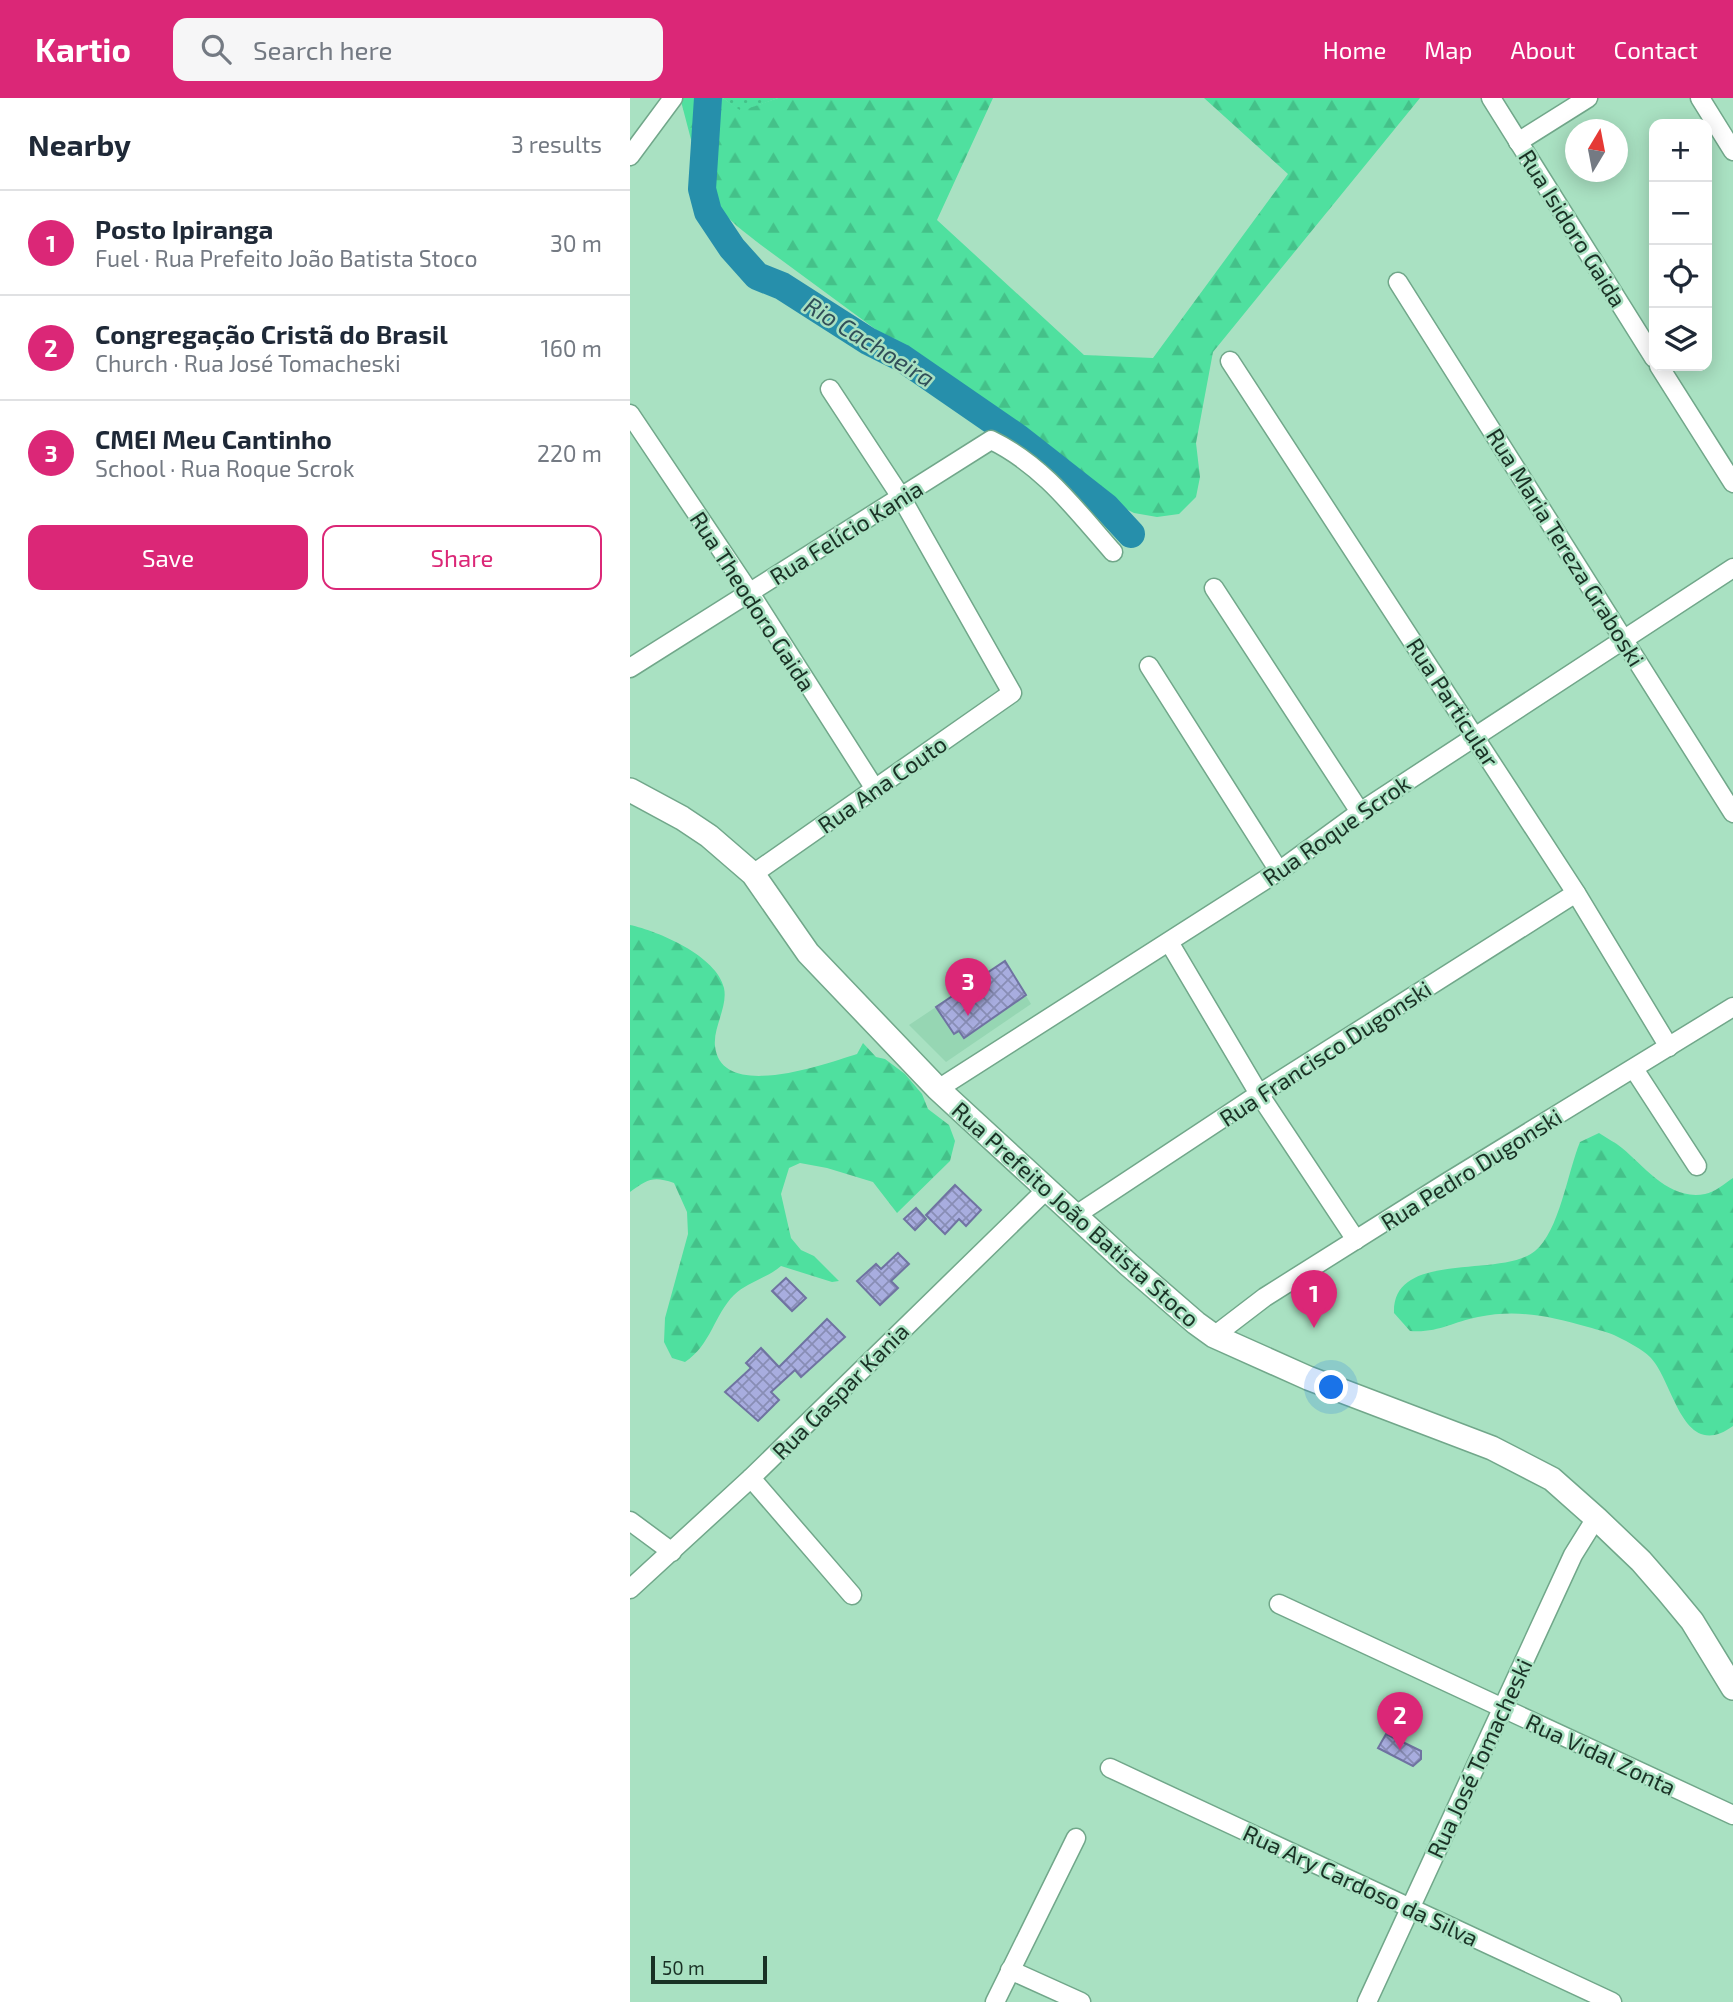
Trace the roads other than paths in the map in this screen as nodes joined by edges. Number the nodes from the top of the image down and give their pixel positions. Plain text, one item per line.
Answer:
1 (673, 98) edge
2 (1490, 98) edge
3 (1588, 98) edge
4 (1700, 98) edge
5 (1518, 142) junction
6 (1733, 151) edge
7 (630, 156) edge
8 (1398, 282) dead end
9 (1649, 350) edge
10 (1230, 360) dead end
11 (1662, 371) edge
12 (830, 389) dead end
13 (630, 414) edge
14 (1733, 483) edge
15 (901, 497) junction
16 (1113, 552) dead end
17 (1733, 568) edge
18 (1214, 588) dead end
19 (750, 593) junction
20 (1624, 638) junction
21 (1149, 666) dead end
22 (630, 668) edge
23 (1475, 735) junction
24 (875, 789) junction
25 (630, 790) edge
26 (1360, 812) junction
27 (1733, 813) edge
28 (1279, 871) junction
29 (752, 874) junction
30 (1576, 892) junction
31 (1169, 942) junction
32 (1733, 1007) edge
33 (1669, 1047) junction
34 (1634, 1069) junction
35 (938, 1089) junction
36 (1259, 1094) junction
37 (1697, 1166) dead end
38 (1047, 1189) junction
39 (1076, 1215) junction
40 (1356, 1240) junction
41 (1214, 1336) junction
42 (751, 1478) junction
43 (1596, 1518) junction
44 (630, 1521) edge
45 (672, 1552) junction
46 (630, 1590) edge
47 (852, 1595) dead end
48 (1279, 1604) dead end
49 (1733, 1688) edge
50 (1502, 1709) junction
51 (1110, 1768) dead end
52 (1733, 1815) edge
53 (1076, 1838) dead end
54 (1410, 1909) junction
55 (1010, 1970) junction
56 (995, 2002) edge
57 (1081, 2002) edge
58 (1367, 2002) edge
59 (1612, 2002) edge

1 - 7 street
2 - 5 street, Rua Isidoro Gaida
3 - 5 street
4 - 6 street
5 - 9 street, Rua Isidoro Gaida
8 - 20 street, Rua Maria Tereza Graboski
10 - 23 street, Rua Particular
11 - 14 street
12 - 15 street
13 - 19 street, Rua Theodoro Gaida
15 - 16 street, Rua Felício Kania
15 - 19 street, Rua Felício Kania
15 - 24 street, Rua Ana Couto
17 - 20 street, Rua Roque Scrok
18 - 26 street
19 - 22 street, Rua Felício Kania
19 - 24 street, Rua Theodoro Gaida
20 - 23 street, Rua Roque Scrok
20 - 27 street, Rua Maria Tereza Graboski
21 - 28 street
23 - 26 street, Rua Roque Scrok
23 - 30 street, Rua Particular
24 - 29 street, Rua Ana Couto
25 - 29 main road, Rua Prefeito João Batista Stoco
26 - 28 street, Rua Roque Scrok
28 - 31 street, Rua Roque Scrok
29 - 35 main road, Rua Prefeito João Batista Stoco
30 - 33 street, Rua Particular
30 - 36 street, Rua Francisco Dugonski
31 - 35 street, Rua Roque Scrok
31 - 36 street
32 - 33 street, Rua Pedro Dugonski
33 - 34 street, Rua Pedro Dugonski
34 - 37 street
34 - 40 street, Rua Pedro Dugonski
35 - 38 main road, Rua Prefeito João Batista Stoco
36 - 39 street, Rua Francisco Dugonski
36 - 40 street
38 - 39 main road, Rua Prefeito João Batista Stoco
38 - 42 street, Rua Gaspar Kania
39 - 41 main road, Rua Prefeito João Batista Stoco
40 - 41 street, Rua Pedro Dugonski
41 - 43 main road, Rua Prefeito João Batista Stoco
42 - 45 street, Rua Gaspar Kania
42 - 47 street
43 - 49 main road, Rua Prefeito João Batista Stoco
43 - 50 street, Rua José Tomacheski
44 - 45 street
45 - 46 street, Rua Gaspar Kania
48 - 50 street, Rua Vidal Zonta
50 - 52 street, Rua Vidal Zonta
50 - 54 street, Rua José Tomacheski
51 - 54 street, Rua Ary Cardoso da Silva
53 - 55 street
54 - 58 street, Rua José Tomacheski
54 - 59 street, Rua Ary Cardoso da Silva
55 - 56 street
55 - 57 street

